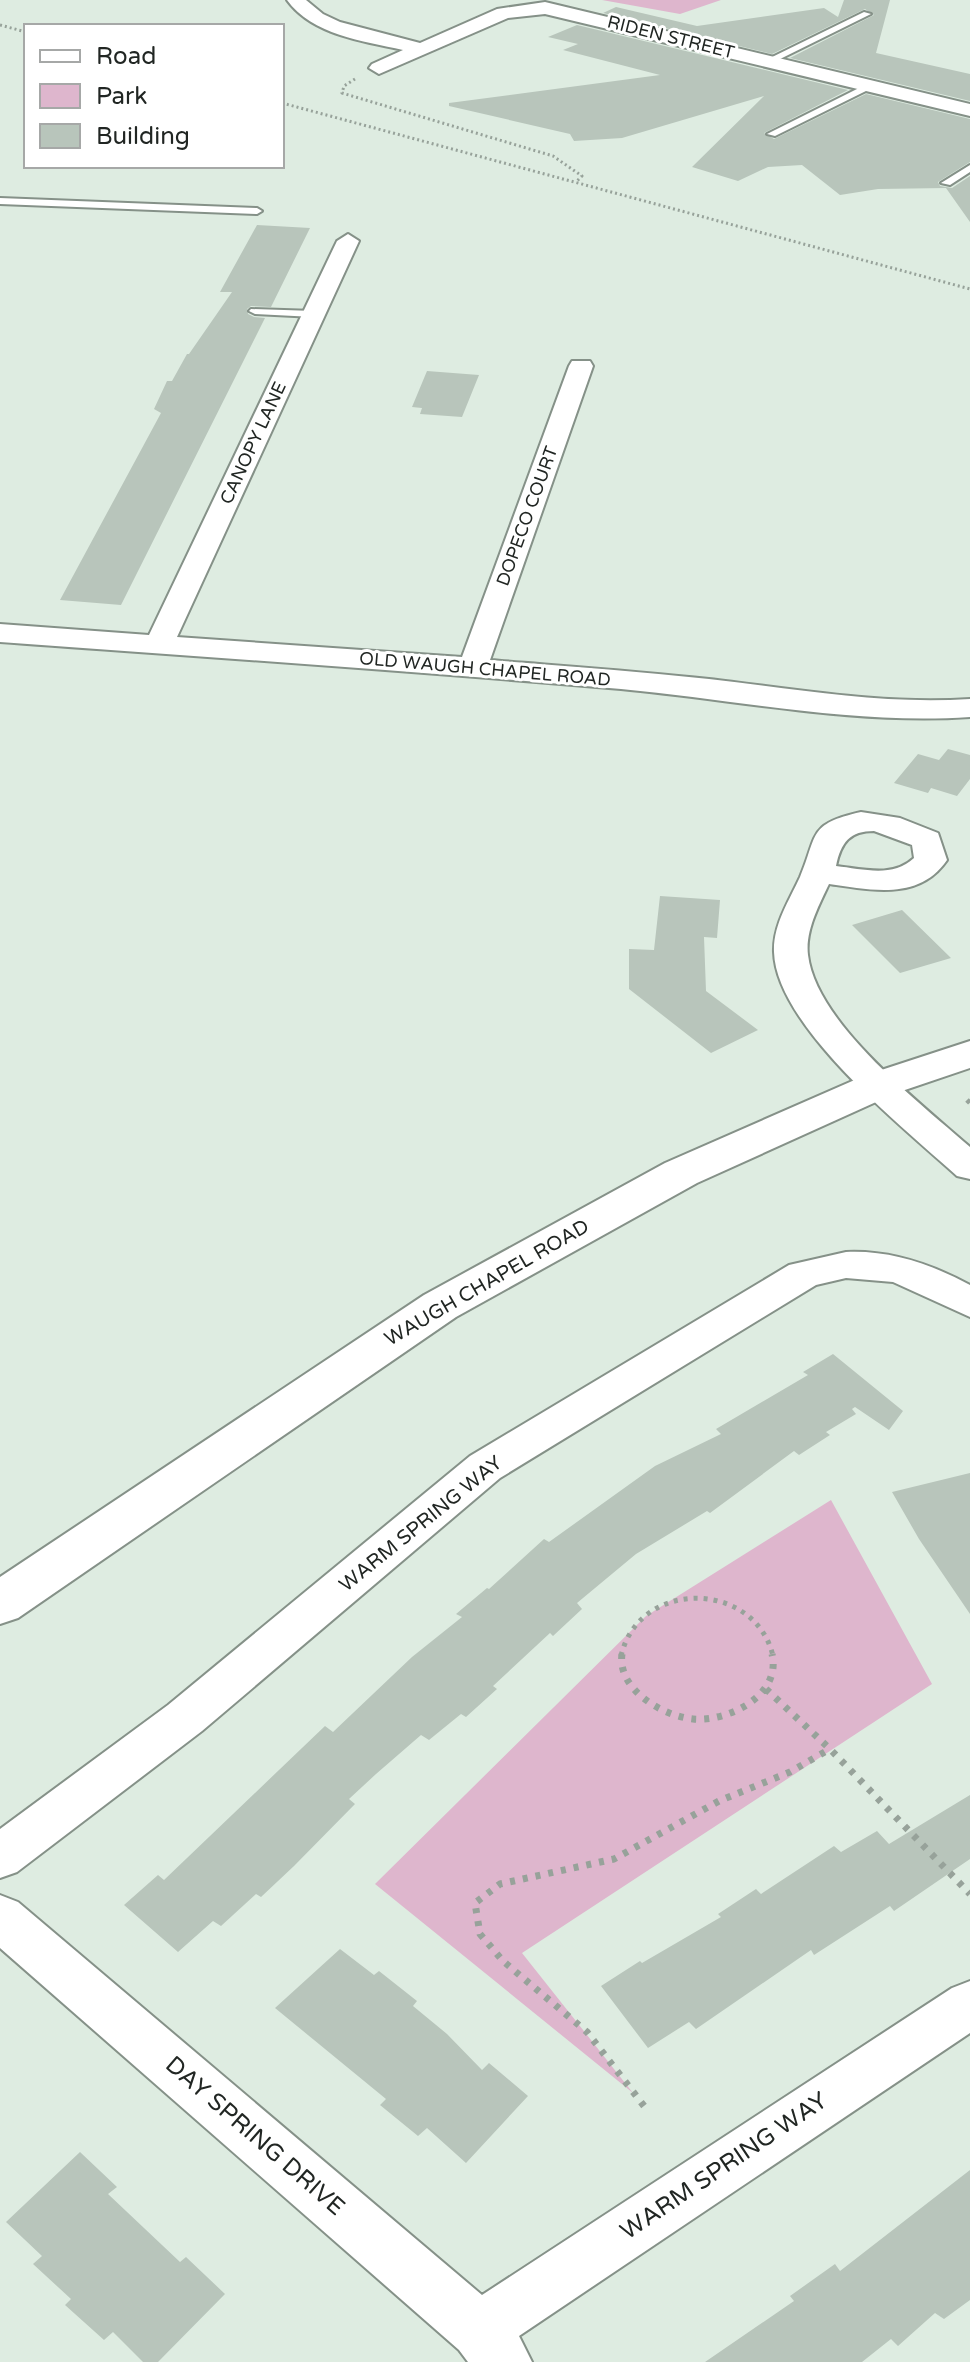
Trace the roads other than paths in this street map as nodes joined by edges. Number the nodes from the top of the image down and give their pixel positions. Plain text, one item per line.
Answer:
1 (296, 0) edge
2 (867, 14) dead end
3 (422, 49) junction
4 (769, 61) junction
5 (379, 68) road end
6 (869, 86) junction
7 (970, 110) edge
8 (772, 134) dead end
9 (970, 168) edge
10 (946, 183) dead end
11 (0, 201) edge
12 (257, 211) dead end
13 (348, 241) dead end
14 (255, 311) dead end
15 (314, 314) junction
16 (581, 366) dead end
17 (0, 633) edge
18 (159, 645) junction
19 (473, 667) junction
20 (970, 708) edge
21 (818, 873) dead end
22 (970, 1054) edge
23 (881, 1084) junction
24 (970, 1167) edge
25 (970, 1303) edge
26 (0, 1604) edge
27 (0, 1857) edge
28 (0, 1917) edge
29 (970, 2004) edge
30 (491, 2346) edge

1 - 3 street
2 - 4 lane
3 - 4 street, RIDEN STREET
3 - 5 street, RIDEN STREET
4 - 6 street, RIDEN STREET
6 - 7 street, RIDEN STREET
6 - 8 lane
9 - 10 lane
11 - 12 lane
13 - 15 street, CANOPY LANE
14 - 15 lane
15 - 18 street, CANOPY LANE
16 - 19 street, DOPECO COURT
17 - 18 street, OLD WAUGH CHAPEL ROAD
18 - 19 street, OLD WAUGH CHAPEL ROAD
19 - 20 street, OLD WAUGH CHAPEL ROAD
21 - 23 street
22 - 23 main road, WAUGH CHAPEL ROAD
23 - 24 street
23 - 26 main road, WAUGH CHAPEL ROAD
25 - 27 street, WARM SPRING WAY
28 - 30 street, DAY SPRING DRIVE
29 - 30 street, WARM SPRING WAY

